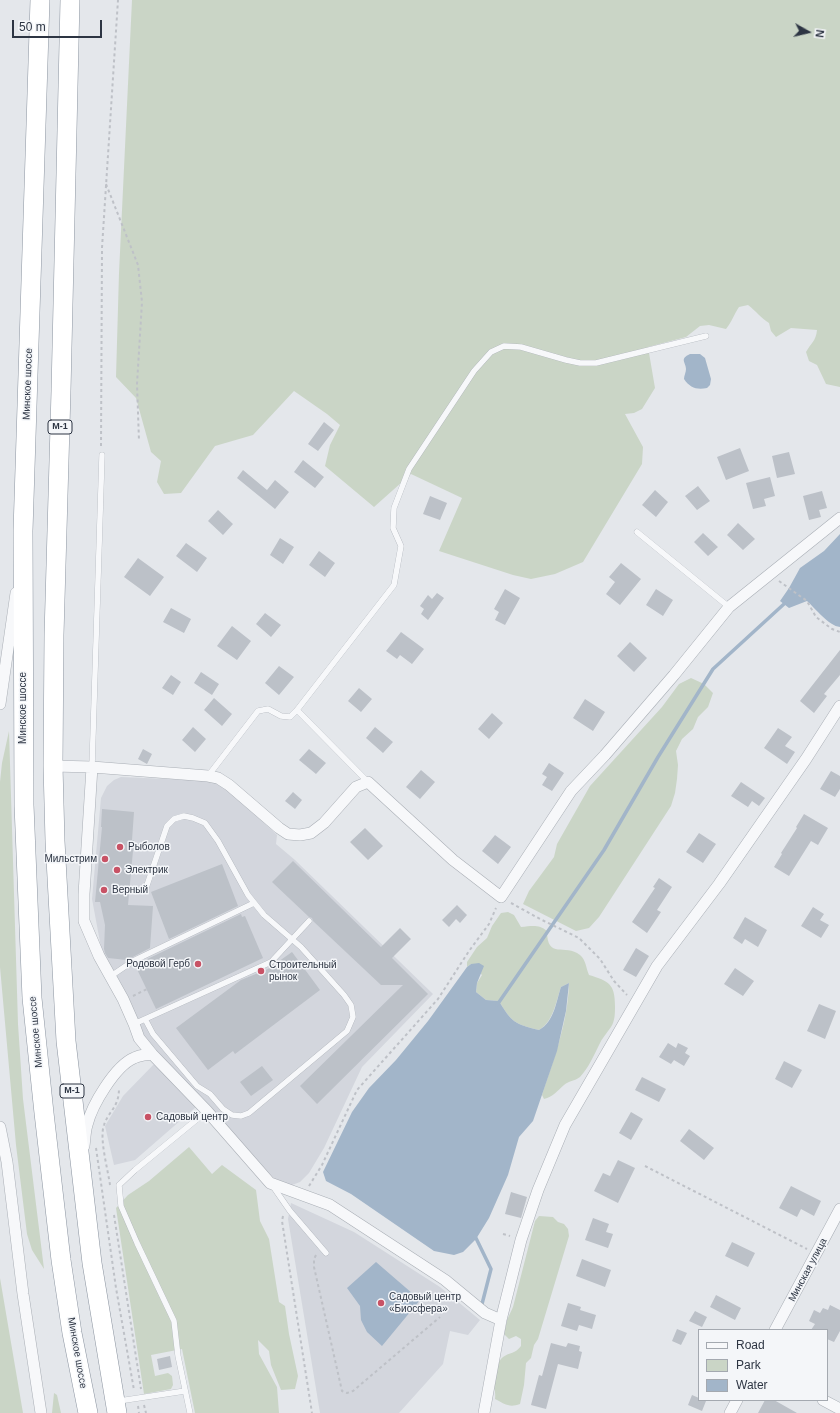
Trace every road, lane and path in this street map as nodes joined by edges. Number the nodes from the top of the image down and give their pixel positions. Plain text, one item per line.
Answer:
1 (40, 0) edge
2 (70, 0) edge
3 (118, 0) edge
4 (106, 184) junction
5 (706, 336) dead end
6 (139, 441) dead end
7 (102, 455) joint
8 (840, 518) edge
9 (23, 531) junction
10 (638, 532) dead end
11 (789, 588) dead end
12 (729, 607) junction
13 (840, 632) edge
14 (0, 704) edge
15 (840, 706) edge
16 (297, 710) junction
17 (53, 766) junction
18 (92, 767) junction
19 (208, 776) junction
20 (368, 782) junction
21 (145, 891) dead end
22 (501, 897) junction
23 (254, 903) junction
24 (309, 921) dead end
25 (291, 940) junction
26 (111, 976) junction
27 (146, 988) dead end
28 (134, 995) dead end
29 (635, 1005) junction
30 (145, 1019) junction
31 (134, 1024) junction
32 (139, 1038) junction
33 (152, 1054) junction
34 (133, 1058) junction
35 (115, 1089) dead end
36 (207, 1111) junction
37 (0, 1127) edge
38 (95, 1142) dead end
39 (645, 1166) dead end
40 (81, 1173) junction
41 (270, 1184) junction
42 (110, 1186) dead end
43 (303, 1196) junction
44 (284, 1203) junction
45 (840, 1209) edge
46 (114, 1210) dead end
47 (320, 1246) junction
48 (326, 1254) dead end
49 (816, 1254) junction
50 (440, 1317) dead end
51 (501, 1320) junction
52 (776, 1329) edge
53 (185, 1391) junction
54 (139, 1398) junction
55 (736, 1401) edge
56 (825, 1401) edge
57 (116, 1408) edge
58 (840, 1409) edge
59 (41, 1413) edge
60 (88, 1413) edge
61 (139, 1413) edge
62 (146, 1413) edge
63 (190, 1413) edge
64 (312, 1413) edge
65 (484, 1413) edge
66 (730, 1413) edge

1 - 9 highway, Минское шоссе
2 - 17 highway, М-1
3 - 4 path
4 - 6 path
4 - 7 path
5 - 16 lane
7 - 18 lane
8 - 12 street
9 - 14 street
9 - 60 highway, Минское шоссе
10 - 12 lane
11 - 13 path
12 - 22 street
15 - 29 street
16 - 19 lane
16 - 20 lane
17 - 18 street
17 - 40 highway, М-1
18 - 19 street
18 - 26 street
19 - 20 street
20 - 22 street
21 - 23 lane
22 - 29 path
22 - 43 path
23 - 25 lane
23 - 26 lane
24 - 25 lane
25 - 30 lane
25 - 30 lane
26 - 31 street
27 - 28 path
29 - 51 street
30 - 31 lane
31 - 32 street
32 - 33 street
32 - 34 street
33 - 34 street
33 - 36 street
34 - 40 street
35 - 42 path
36 - 41 street
36 - 53 lane
37 - 59 street
38 - 54 path
39 - 49 path
40 - 57 highway, М-1
41 - 43 street
41 - 44 lane
43 - 51 street
44 - 47 lane
44 - 64 path
45 - 49 street, Минская улица
46 - 54 path
47 - 48 lane
47 - 50 path
49 - 52 street, Минская улица
51 - 65 street
53 - 54 lane
53 - 63 lane
54 - 57 lane
54 - 61 path
54 - 62 path
55 - 66 street
56 - 58 street

